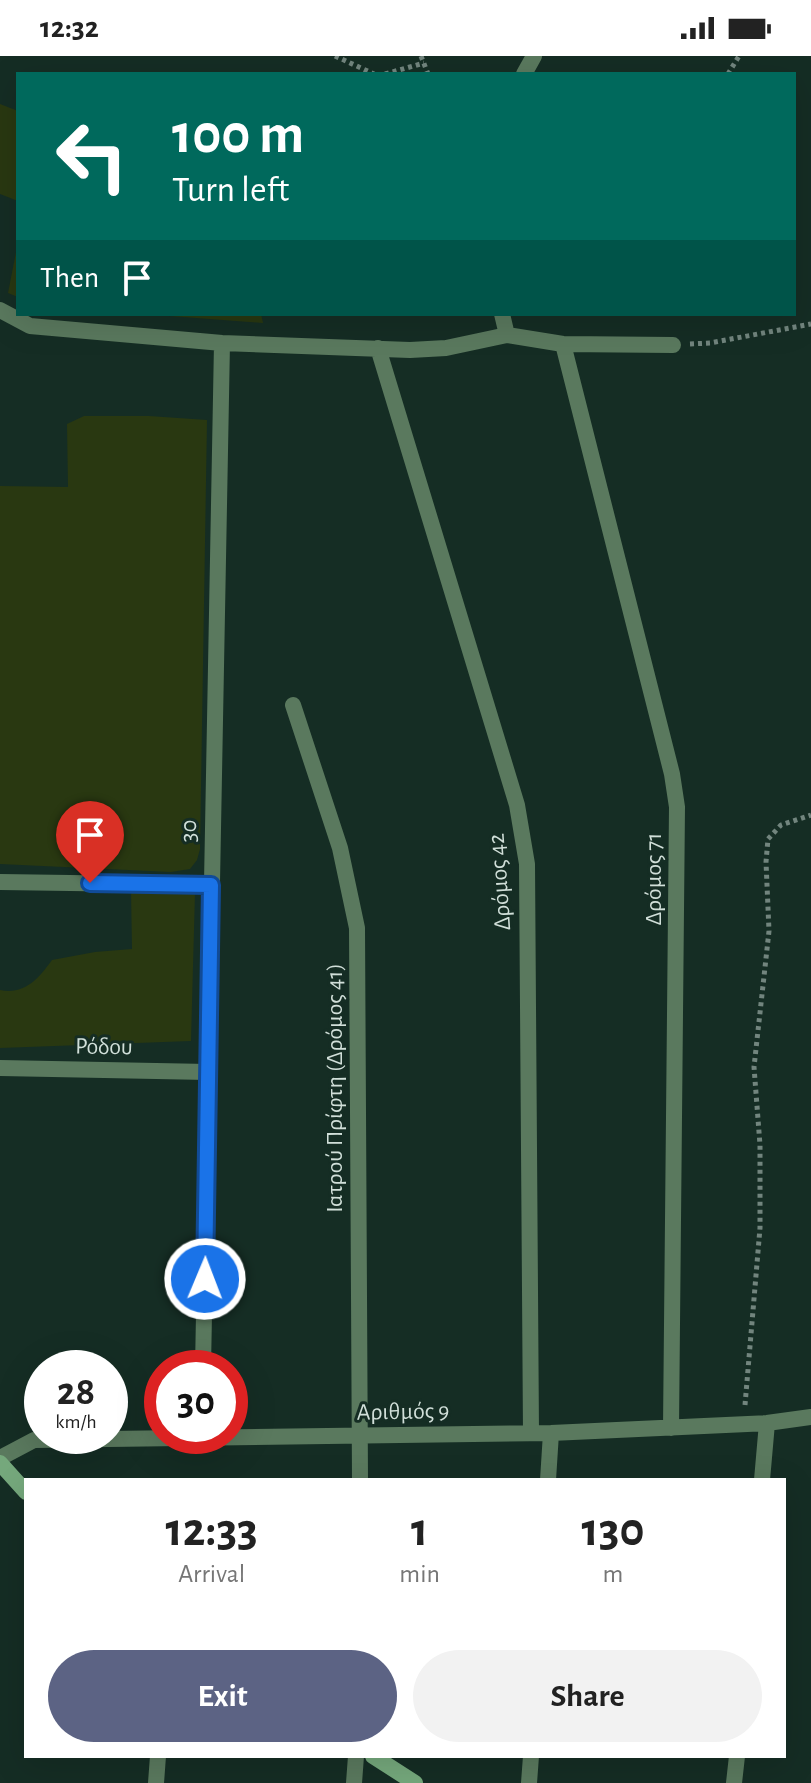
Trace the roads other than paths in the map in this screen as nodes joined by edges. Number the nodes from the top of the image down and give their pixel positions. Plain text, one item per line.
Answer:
1 (0, 310) edge
2 (502, 316) edge
3 (507, 335) junction
4 (222, 343) junction
5 (563, 344) junction
6 (673, 345) road end
7 (378, 348) junction
8 (293, 705) dead end
9 (0, 882) edge
10 (211, 885) junction
11 (0, 1068) edge
12 (208, 1072) junction
13 (203, 1350) edge
14 (811, 1417) edge
15 (767, 1423) junction
16 (671, 1428) junction
17 (531, 1433) junction
18 (551, 1433) junction
19 (360, 1436) junction
20 (248, 1437) edge
21 (144, 1438) edge
22 (0, 1461) edge
23 (360, 1478) edge
24 (548, 1478) edge
25 (762, 1478) edge
26 (24, 1490) edge
27 (158, 1758) edge
28 (356, 1758) edge
29 (376, 1758) edge
30 (531, 1758) edge
31 (737, 1758) edge
32 (156, 1783) edge
33 (354, 1783) edge
34 (415, 1783) edge
35 (529, 1783) edge
36 (734, 1783) edge

1 - 4 street
2 - 3 street
3 - 5 street
3 - 7 street
4 - 7 street
4 - 10 street, 30
5 - 6 street
5 - 16 street, Δρόμος 71
7 - 17 street, Δρόμος 42
8 - 19 street, Ιατρού Πρίφτη (Δρόμος 41)
9 - 10 street
10 - 12 street, 30
11 - 12 street, Ρόδου
12 - 13 street, 30
14 - 15 street, Αριθμός 9
15 - 16 street, Αριθμός 9
15 - 25 street
16 - 18 street, Αριθμός 9
17 - 18 street, Αριθμός 9
17 - 19 street, Αριθμός 9
18 - 24 street
19 - 20 street, Αριθμός 9
19 - 23 street, Ιατρού Πρίφτη (Δρόμος 41)
21 - 22 street, Αριθμός 9
22 - 26 street
27 - 32 street
28 - 33 street
29 - 34 street
30 - 35 street
31 - 36 street

